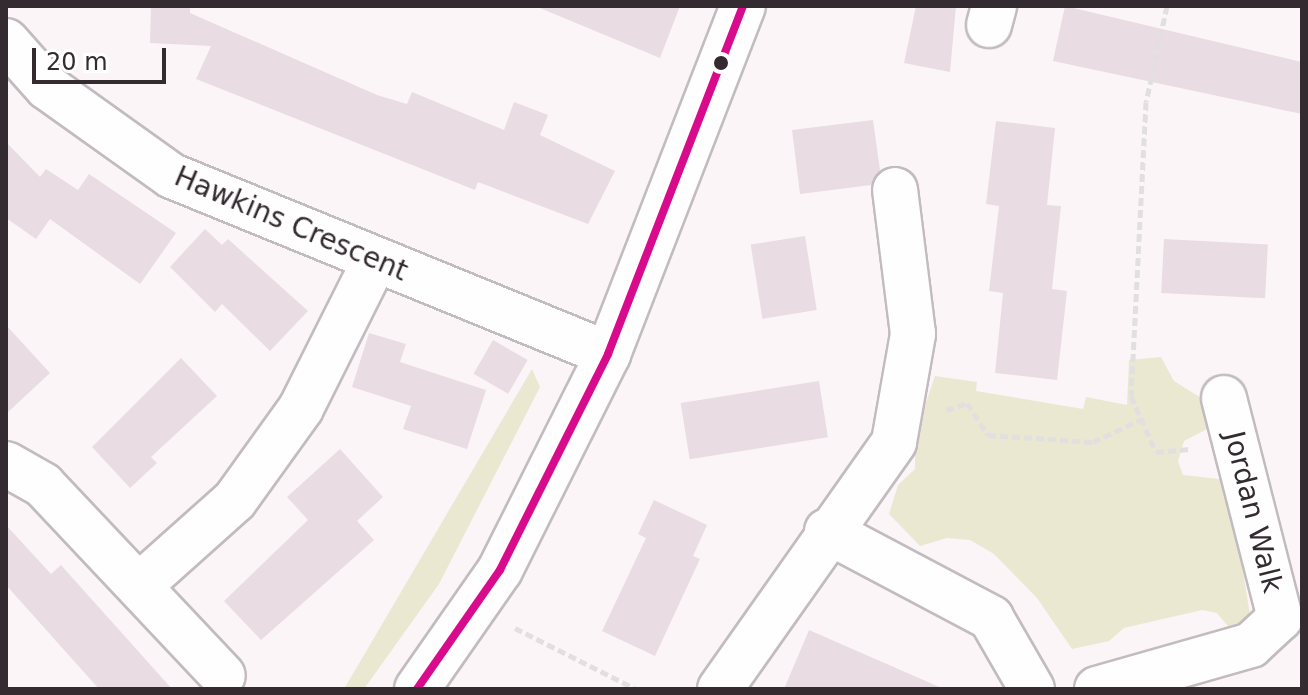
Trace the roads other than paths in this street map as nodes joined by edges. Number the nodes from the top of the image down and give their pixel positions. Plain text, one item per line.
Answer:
1 (743, 6) edge
2 (6, 41) edge
3 (895, 190) dead end
4 (374, 262) junction
5 (608, 354) junction
6 (1224, 398) dead end
7 (6, 464) edge
8 (827, 531) junction
9 (140, 585) junction
10 (223, 676) dead end
11 (417, 689) edge
12 (720, 689) edge
13 (1032, 689) edge
14 (1097, 689) edge

1 - 5 street
2 - 4 street, Hawkins Crescent
3 - 8 street
4 - 5 street, Hawkins Crescent
4 - 9 street
5 - 11 street
6 - 14 street, Jordan Walk
7 - 9 street
8 - 12 street
8 - 13 street
9 - 10 street

